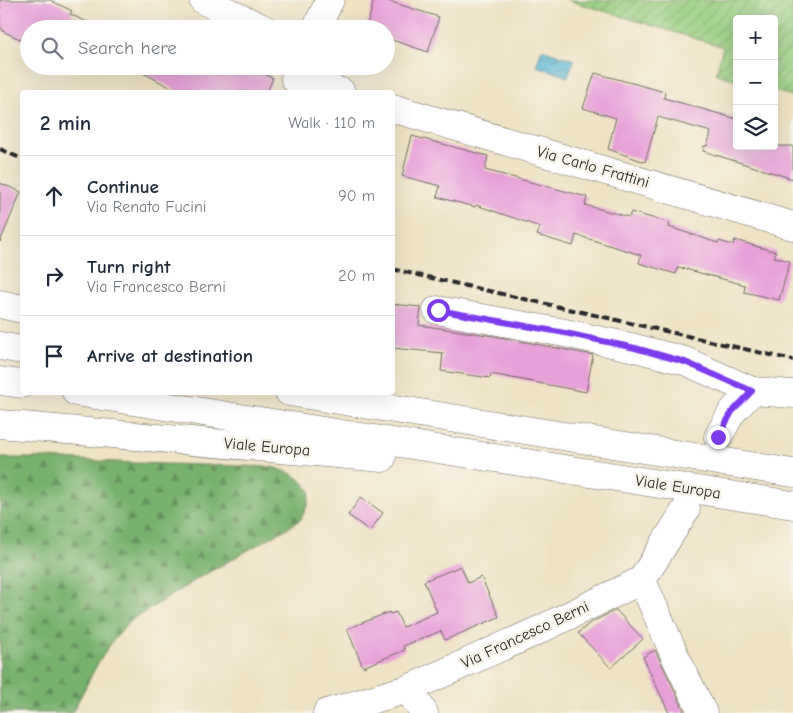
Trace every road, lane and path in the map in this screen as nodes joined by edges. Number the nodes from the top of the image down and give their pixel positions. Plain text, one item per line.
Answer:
1 (203, 0) edge
2 (330, 0) edge
3 (245, 20) edge
4 (320, 20) edge
5 (295, 79) edge
6 (334, 90) edge
7 (395, 109) edge
8 (793, 226) edge
9 (0, 304) edge
10 (20, 309) edge
11 (438, 310) dead end
12 (0, 346) edge
13 (20, 350) edge
14 (0, 381) edge
15 (20, 384) edge
16 (752, 391) junction
17 (395, 393) edge
18 (793, 394) edge
19 (95, 395) edge
20 (308, 395) edge
21 (0, 424) edge
22 (533, 431) junction
23 (718, 437) dead end
24 (534, 464) junction
25 (793, 473) edge
26 (793, 505) edge
27 (686, 509) dead end
28 (642, 580) junction
29 (408, 688) junction
30 (327, 713) edge
31 (424, 713) edge
32 (703, 713) edge

1 - 3 street
2 - 4 street
5 - 6 street
7 - 8 street, Via Carlo Frattini
9 - 10 street
11 - 16 street
12 - 13 street
14 - 15 street
16 - 18 street
16 - 23 street
17 - 22 street, Viale Europa
19 - 24 street, Viale Europa
20 - 22 street, Viale Europa
21 - 24 street, Viale Europa
22 - 25 street, Viale Europa
24 - 26 street, Viale Europa
27 - 28 street
28 - 29 street, Via Francesco Berni
28 - 32 street
29 - 30 street, Via Francesco Berni
29 - 31 street

